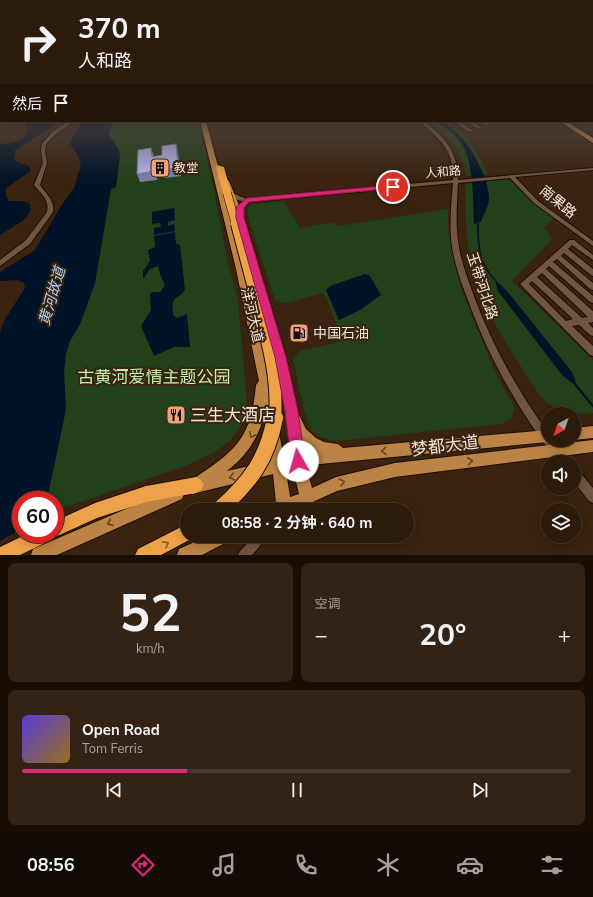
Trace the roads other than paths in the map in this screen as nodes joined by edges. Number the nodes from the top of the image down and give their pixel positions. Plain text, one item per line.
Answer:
1 (60, 129) edge
2 (205, 129) edge
3 (209, 129) edge
4 (432, 129) edge
5 (468, 129) edge
6 (574, 129) edge
7 (582, 129) edge
8 (471, 131) dead end
9 (593, 136) edge
10 (593, 141) edge
11 (593, 169) edge
12 (511, 176) junction
13 (456, 181) junction
14 (229, 193) junction
15 (247, 200) junction
16 (240, 218) junction
17 (593, 244) edge
18 (564, 250) junction
19 (557, 256) junction
20 (593, 258) edge
21 (549, 262) junction
22 (0, 264) edge
23 (542, 269) junction
24 (593, 273) edge
25 (533, 277) junction
26 (593, 287) edge
27 (593, 300) edge
28 (593, 318) edge
29 (581, 321) junction
30 (566, 324) junction
31 (593, 333) edge
32 (593, 352) edge
33 (263, 370) junction
34 (292, 411) junction
35 (541, 429) edge
36 (593, 432) edge
37 (581, 433) edge
38 (541, 436) edge
39 (593, 446) edge
40 (553, 447) edge
41 (555, 451) junction
42 (359, 454) junction
43 (558, 455) edge
44 (304, 460) junction
45 (280, 465) junction
46 (581, 482) edge
47 (196, 485) junction
48 (593, 496) edge
49 (307, 498) junction
50 (226, 503) edge
51 (280, 503) edge
52 (294, 503) edge
53 (64, 526) edge
54 (180, 536) edge
55 (27, 543) edge
56 (210, 543) edge
57 (255, 543) edge
58 (2, 555) edge
59 (40, 555) edge
60 (144, 555) edge
61 (185, 555) edge
62 (244, 555) edge

1 - 22 street
2 - 33 main road, 洋河大道
3 - 14 main road, 洋河大道
4 - 13 street, 玉带河北路
5 - 8 street
6 - 10 main road
7 - 9 main road
11 - 12 street, 人和路
12 - 13 street, 人和路
12 - 17 street, 南果路
13 - 15 street, 人和路
13 - 35 street, 玉带河北路
14 - 15 street
14 - 16 main road, 洋河大道
14 - 50 highway, bridge
15 - 16 street
16 - 34 main road, 洋河大道
18 - 19 street
18 - 20 street
18 - 24 street
19 - 21 street
19 - 26 street
21 - 23 street
21 - 27 street
23 - 25 street
23 - 28 street
25 - 29 street
25 - 30 street
28 - 29 street
29 - 30 street
29 - 31 street
30 - 32 street
33 - 45 main road, 洋河大道
33 -> 47 main road
34 - 42 main road
34 - 44 main road, 洋河大道
36 - 37 main road
38 -> 42 main road, 梦都大道
39 - 41 main road, 梦都大道
40 - 41 street, 玉带河北路
41 - 43 street, 玉带河北路
49 -> 41 main road, 梦都大道
42 - 44 main road, 梦都大道
44 - 45 main road
44 - 49 main road, 洋河大道
45 -> 47 main road
45 - 51 main road, 洋河大道
46 - 48 street
47 - 53 highway
47 -> 59 main road
49 - 52 main road, 洋河大道
60 -> 54 highway
55 - 58 highway
56 - 61 main road
57 - 62 street

